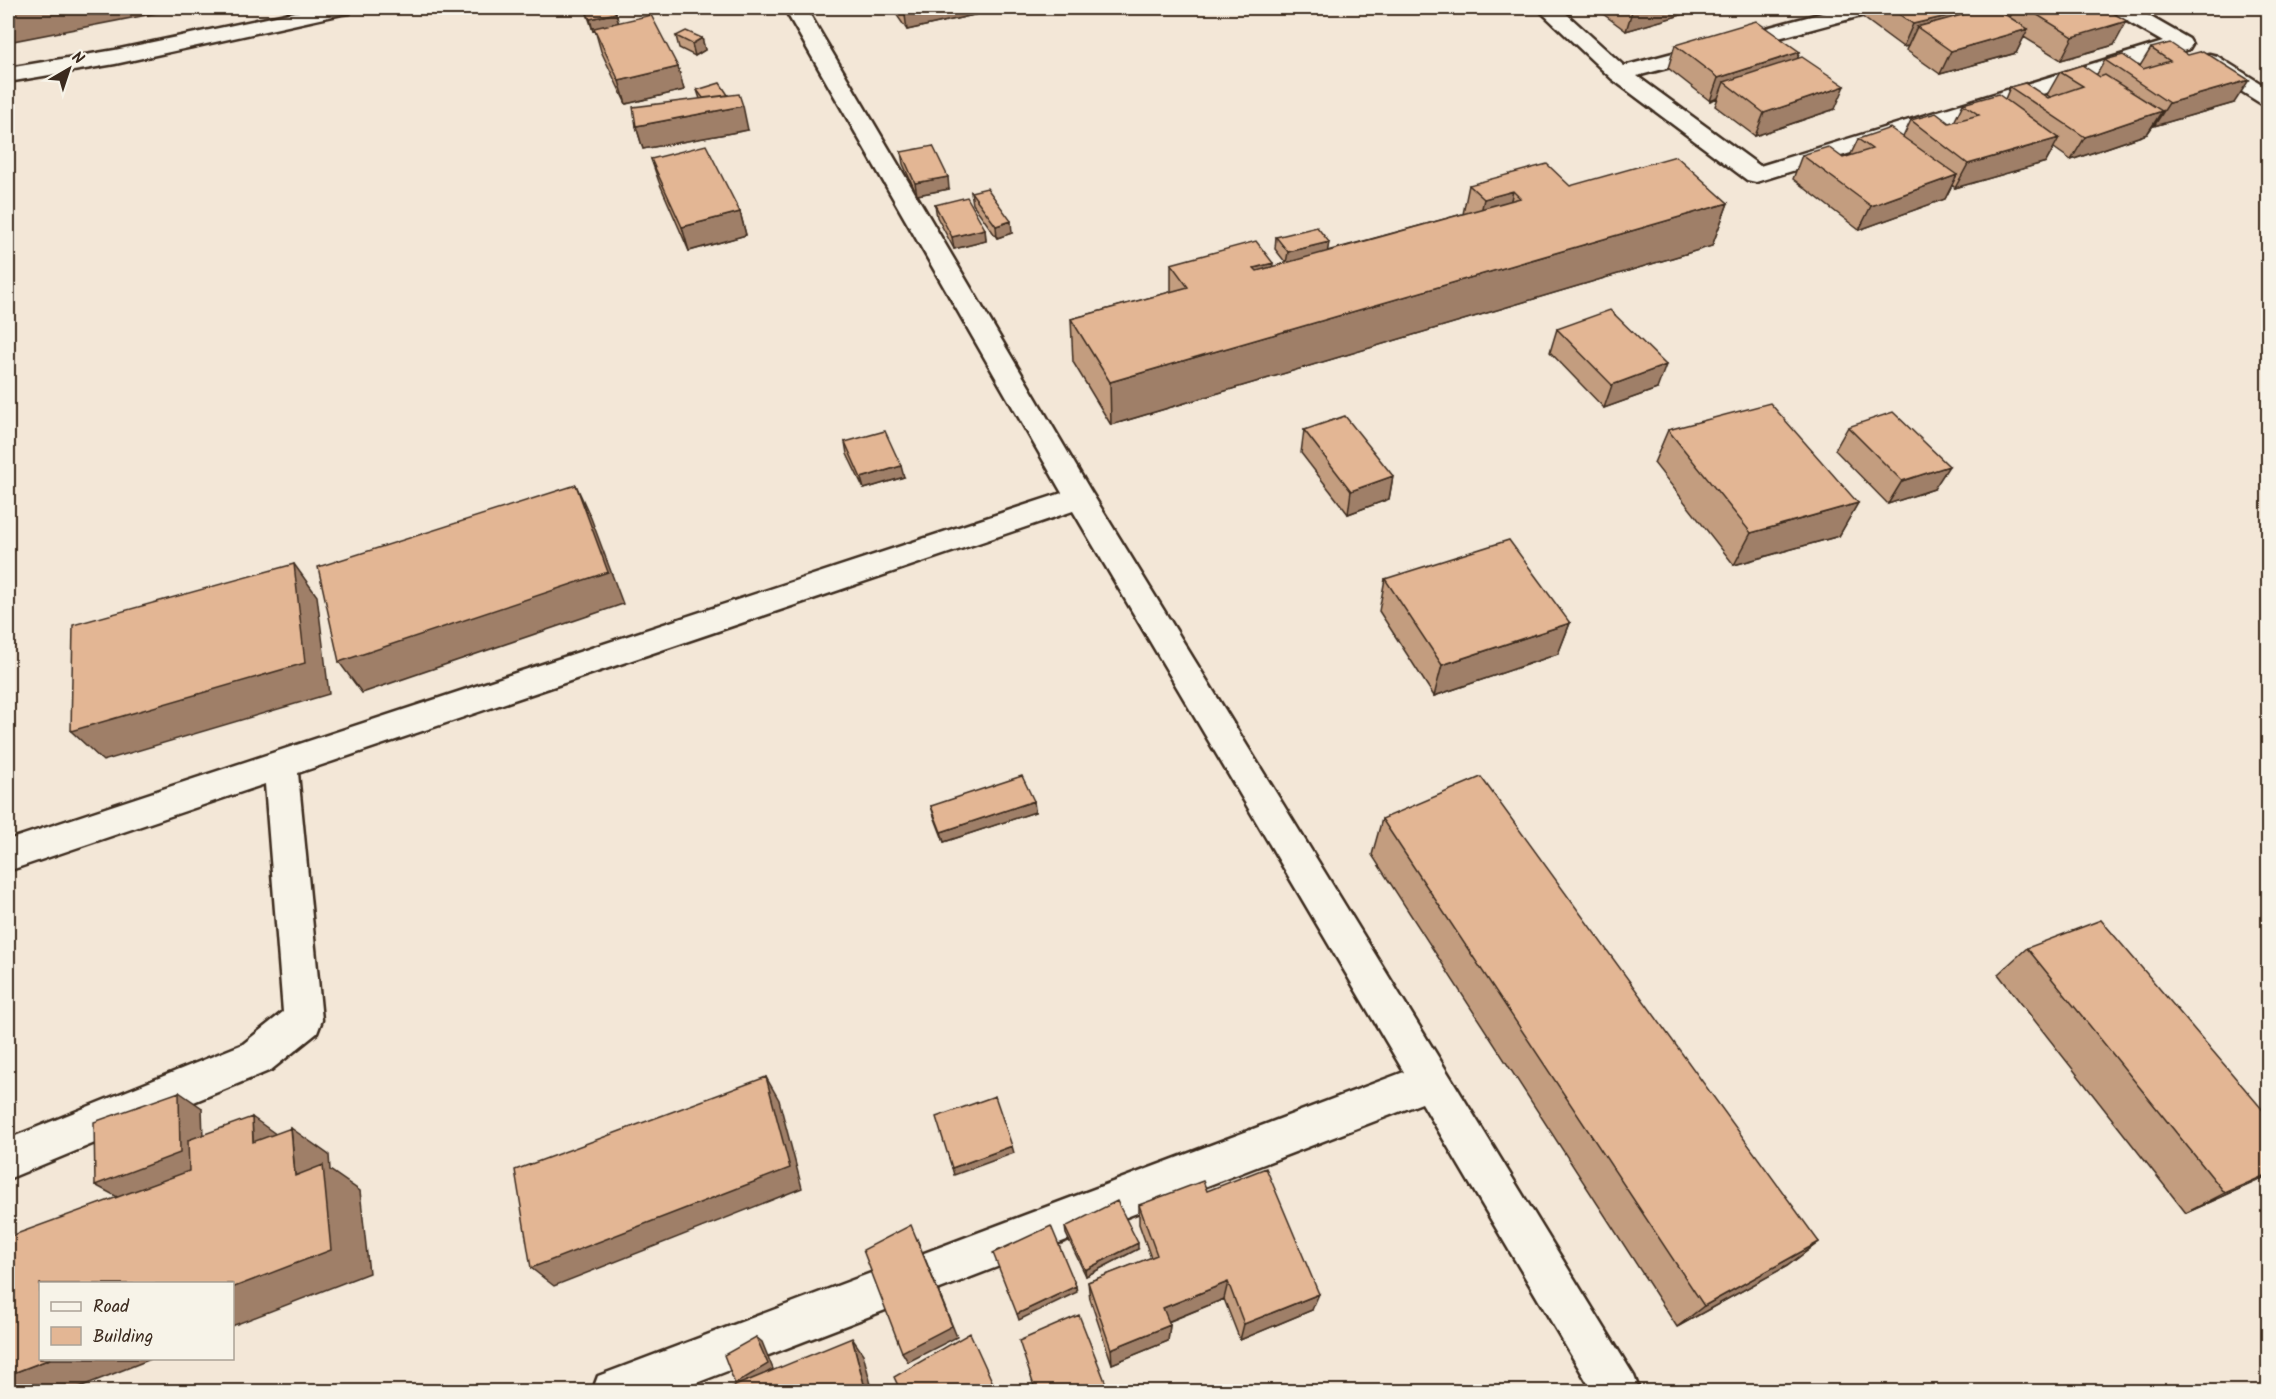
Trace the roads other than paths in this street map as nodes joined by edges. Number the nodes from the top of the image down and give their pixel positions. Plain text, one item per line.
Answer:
1 (342, 8) edge
2 (795, 8) edge
3 (1548, 8) edge
4 (1864, 8) edge
5 (2121, 8) edge
6 (2181, 44) junction
7 (1620, 74) junction
8 (8, 75) edge
9 (2268, 98) edge
10 (1080, 498) junction
11 (280, 764) junction
12 (8, 855) edge
13 (1431, 1081) junction
14 (8, 1159) edge
15 (614, 1392) edge
16 (1618, 1392) edge

1 - 8 street
2 - 10 street
3 - 7 street
4 - 7 street
5 - 6 street
6 - 7 street
6 - 9 street
10 - 11 street
10 - 13 street
11 - 12 street
11 - 14 street
13 - 15 street
13 - 16 street

